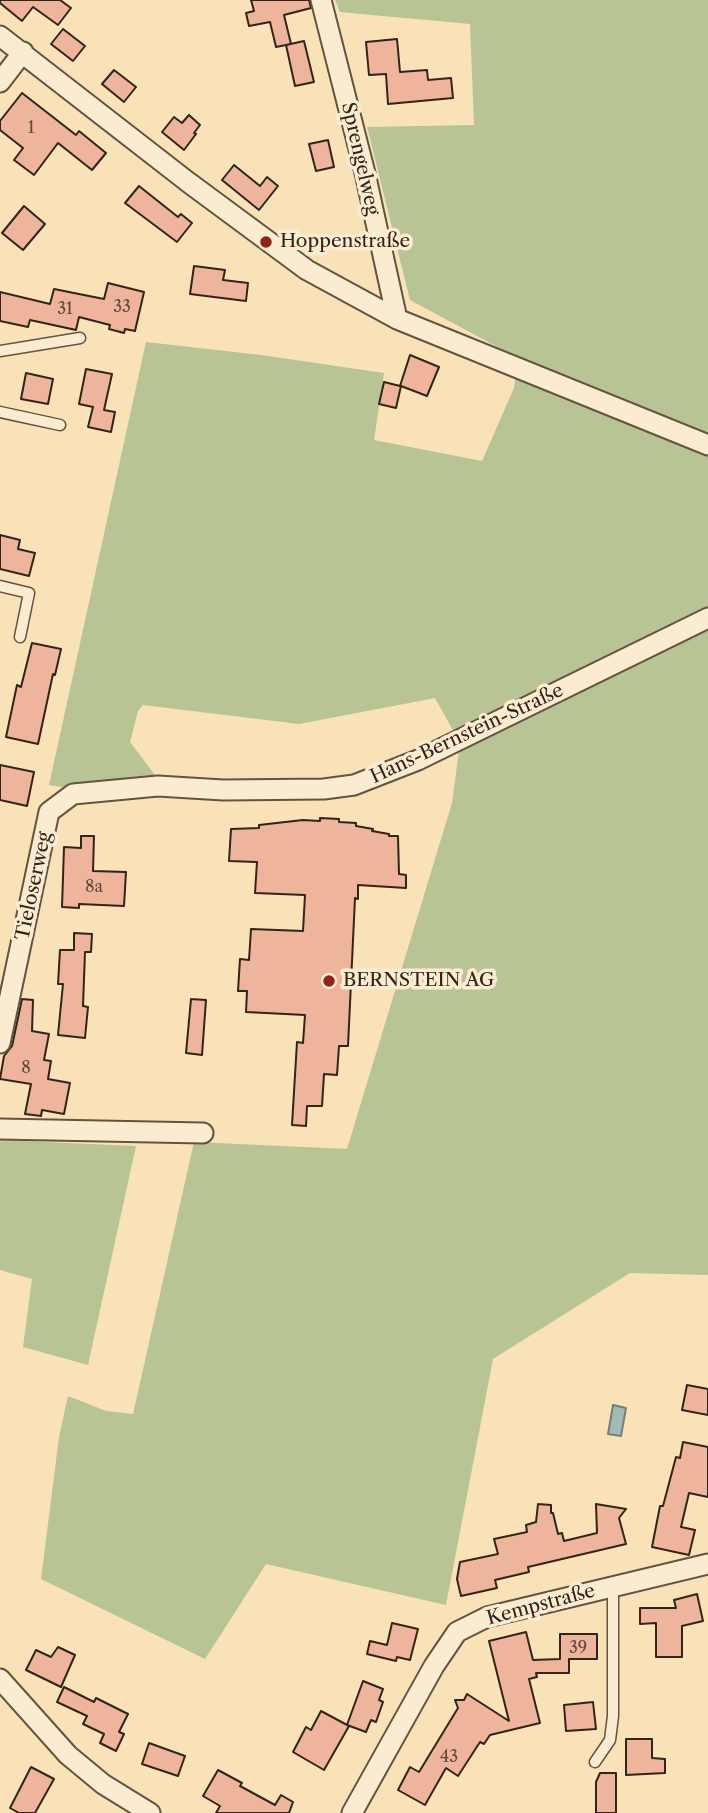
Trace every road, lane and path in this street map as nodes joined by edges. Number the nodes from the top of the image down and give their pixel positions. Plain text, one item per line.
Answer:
1 (321, 0) edge
2 (0, 36) edge
3 (23, 52) junction
4 (0, 82) edge
5 (397, 319) junction
6 (80, 338) dead end
7 (0, 351) edge
8 (0, 412) edge
9 (60, 425) dead end
10 (708, 445) edge
11 (0, 586) edge
12 (708, 618) edge
13 (20, 637) dead end
14 (50, 811) joint
15 (0, 1044) edge
16 (0, 1129) edge
17 (203, 1133) dead end
18 (708, 1564) edge
19 (613, 1587) junction
20 (0, 1679) edge
21 (595, 1762) dead end
22 (149, 1813) edge
23 (352, 1813) edge

1 - 5 street, Sprengelweg
2 - 3 street
3 - 4 street
3 - 5 street
5 - 10 street
6 - 7 lane
8 - 9 lane
11 - 13 lane
12 - 14 street, Hans-Bernstein-Straße
14 - 15 street, Tieloserweg
16 - 17 street
18 - 19 street, Kempstraße
19 - 21 lane
19 - 23 street, Kempstraße
20 - 22 street

